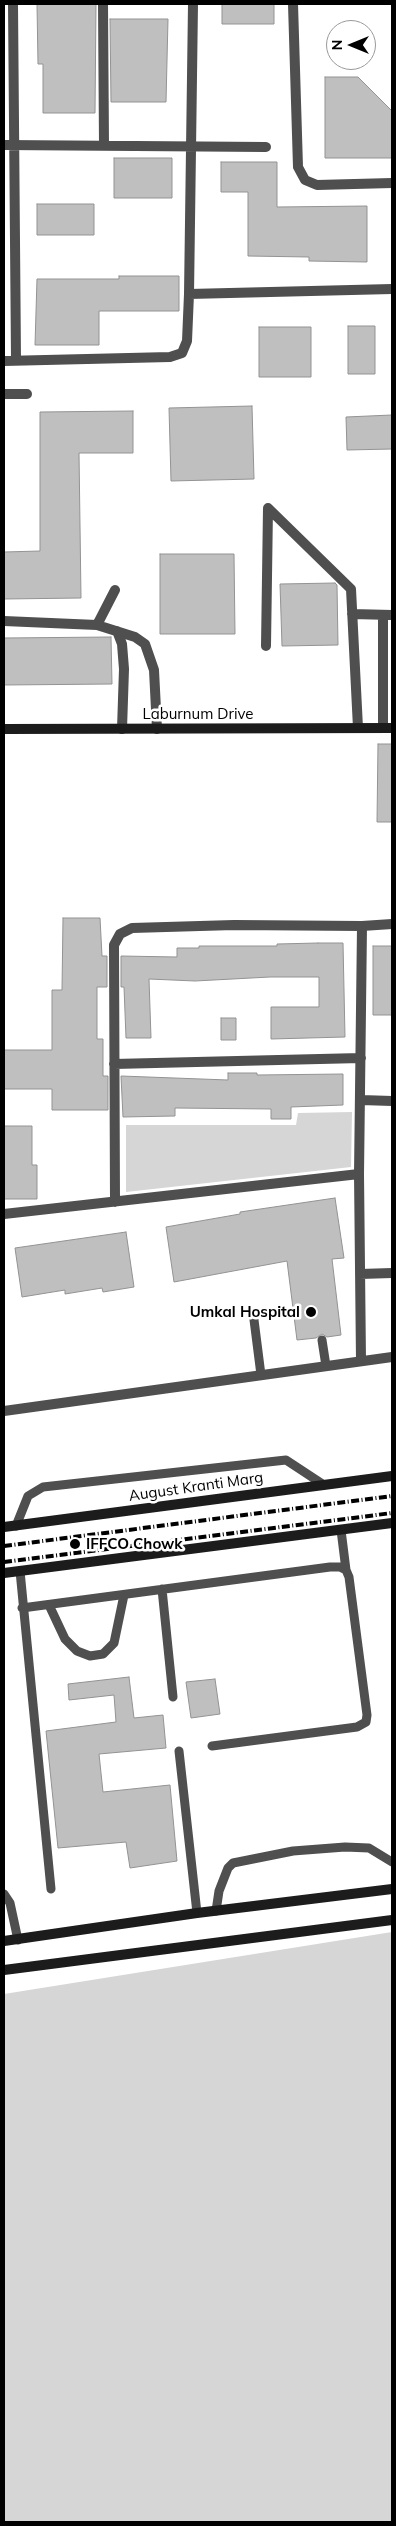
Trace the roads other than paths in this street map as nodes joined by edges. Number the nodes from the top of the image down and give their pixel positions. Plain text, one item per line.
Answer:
1 (13, 4) edge
2 (104, 4) edge
3 (193, 4) edge
4 (293, 4) edge
5 (4, 145) edge
6 (16, 145) junction
7 (104, 145) junction
8 (191, 145) junction
9 (266, 147) dead end
10 (392, 183) edge
11 (392, 289) edge
12 (189, 294) junction
13 (16, 360) junction
14 (4, 361) edge
15 (4, 394) edge
16 (27, 394) dead end
17 (115, 590) dead end
18 (352, 614) junction
19 (388, 615) edge
20 (4, 621) edge
21 (96, 625) junction
22 (117, 631) junction
23 (266, 646) dead end
24 (358, 728) junction
25 (388, 728) edge
26 (4, 729) edge
27 (122, 729) junction
28 (157, 729) junction
29 (392, 924) edge
30 (362, 926) junction
31 (361, 1058) junction
32 (114, 1064) junction
33 (361, 1100) junction
34 (392, 1101) edge
35 (359, 1174) junction
36 (115, 1202) junction
37 (4, 1214) edge
38 (392, 1273) edge
39 (360, 1274) junction
40 (253, 1312) dead end
41 (322, 1340) dead end
42 (392, 1357) edge
43 (361, 1361) junction
44 (326, 1366) junction
45 (261, 1375) junction
46 (4, 1411) edge
47 (392, 1476) edge
48 (324, 1485) junction
49 (392, 1523) edge
50 (16, 1526) junction
51 (4, 1527) edge
52 (363, 1527) junction
53 (341, 1530) junction
54 (392, 1530) edge
55 (346, 1570) junction
56 (20, 1571) junction
57 (4, 1573) edge
58 (162, 1589) junction
59 (124, 1595) junction
60 (49, 1604) junction
61 (22, 1608) junction
62 (173, 1696) dead end
63 (212, 1746) dead end
64 (179, 1751) dead end
65 (392, 1862) edge
66 (51, 1889) dead end
67 (392, 1889) edge
68 (4, 1894) edge
69 (216, 1911) junction
70 (197, 1913) junction
71 (392, 1920) edge
72 (18, 1940) junction
73 (4, 1941) edge
74 (4, 1970) edge

1 - 6 street
2 - 7 street
3 - 8 street
4 - 10 street
5 - 6 street
6 - 7 street
6 - 13 street
7 - 8 street
8 - 9 street
8 - 12 street
11 - 12 street
12 - 13 street
13 - 14 street
15 - 16 street
17 - 21 street
18 - 19 street
18 - 23 street
18 - 24 street
19 - 25 street
20 - 21 street
21 - 22 street
22 - 27 street
22 - 28 street
24 - 25 street, Laburnum Drive
24 - 28 street, Laburnum Drive
26 - 27 street, Laburnum Drive
27 - 28 street, Laburnum Drive
29 - 30 street
30 - 31 street
30 - 32 street
31 - 32 street
31 - 33 street
32 - 36 street
33 - 34 street
33 - 35 street
35 - 36 street
35 - 39 street
36 - 37 street
38 - 39 street
39 - 43 street
40 - 45 lane
41 - 44 lane
42 - 43 street
43 - 44 street
44 - 45 street
45 - 46 street
47 - 48 street, August Kranti Marg
48 - 50 street, August Kranti Marg
48 - 50 lane
49 - 52 street
50 - 51 street, August Kranti Marg
52 - 53 street
52 - 54 street
53 - 55 lane
53 - 56 street
55 - 58 lane
55 - 63 lane
56 - 57 street
56 - 61 lane
58 - 59 lane
58 - 62 lane
59 - 60 lane
59 - 60 lane
60 - 61 lane
61 - 66 lane
64 - 70 lane
65 - 69 lane
67 - 69 street
68 - 72 lane
69 - 70 street
70 - 72 street
71 - 74 street
72 - 73 street

